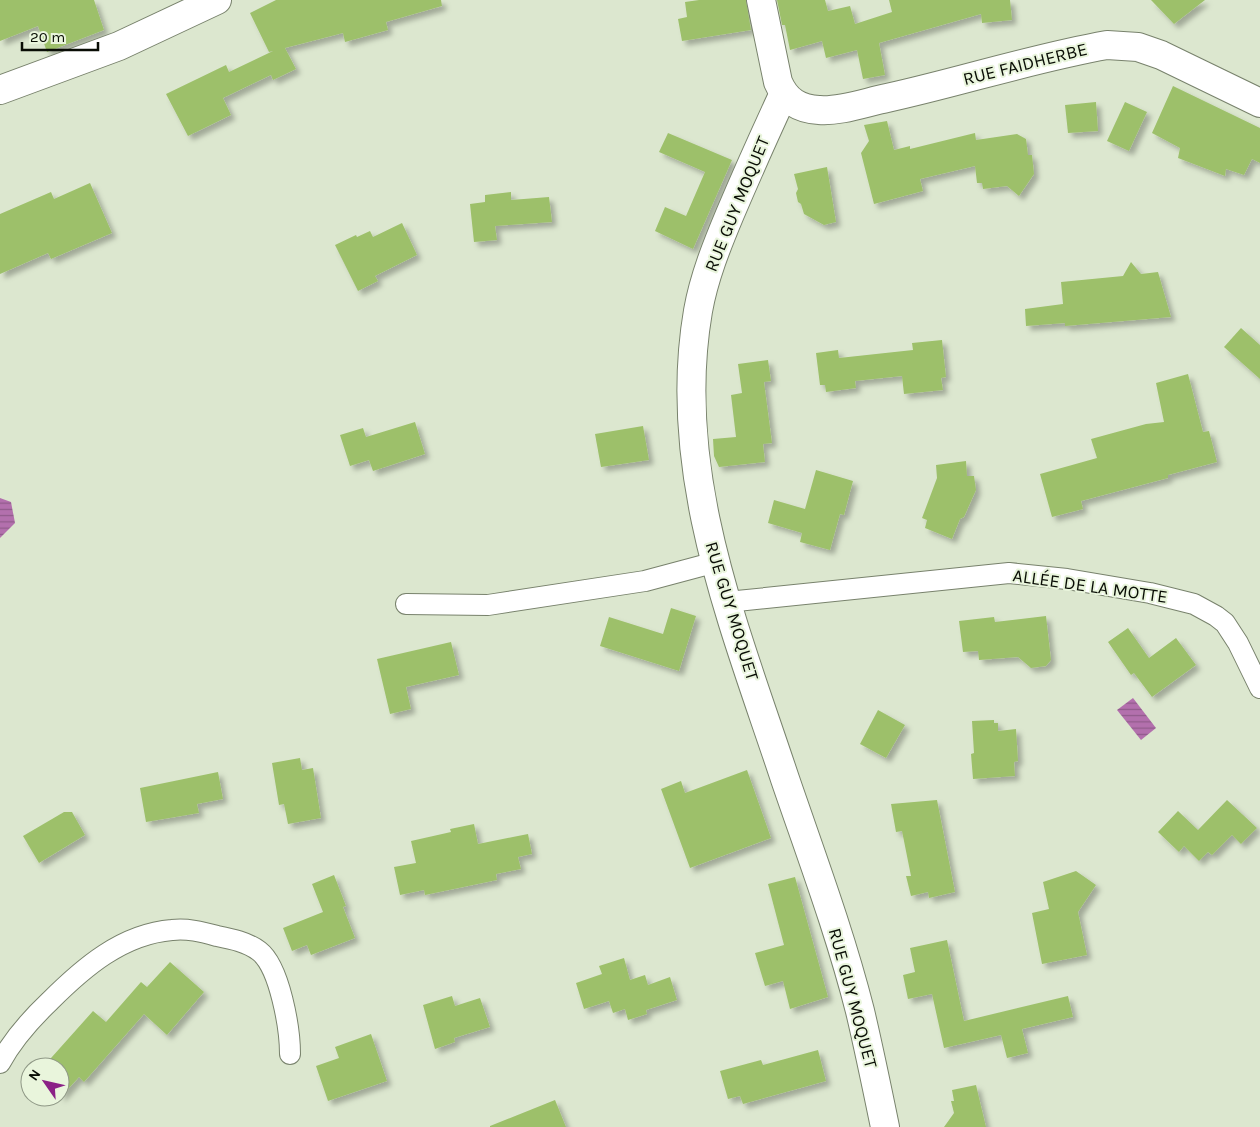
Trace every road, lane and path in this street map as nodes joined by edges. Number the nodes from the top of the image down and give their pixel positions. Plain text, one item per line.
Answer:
1 (217, 0) edge
2 (761, 0) edge
3 (0, 90) edge
4 (783, 95) junction
5 (1260, 103) edge
6 (716, 562) junction
7 (727, 602) junction
8 (406, 604) dead end
9 (1260, 688) edge
10 (290, 1054) dead end
11 (0, 1063) edge
12 (885, 1127) edge

1 - 3 street
2 - 4 street
4 - 5 street, RUE FAIDHERBE
4 - 6 street, RUE GUY MOQUET
6 - 7 street, RUE GUY MOQUET
6 - 8 street
7 - 9 street, ALLÉE DE LA MOTTE
7 - 12 street, RUE GUY MOQUET
10 - 11 street

